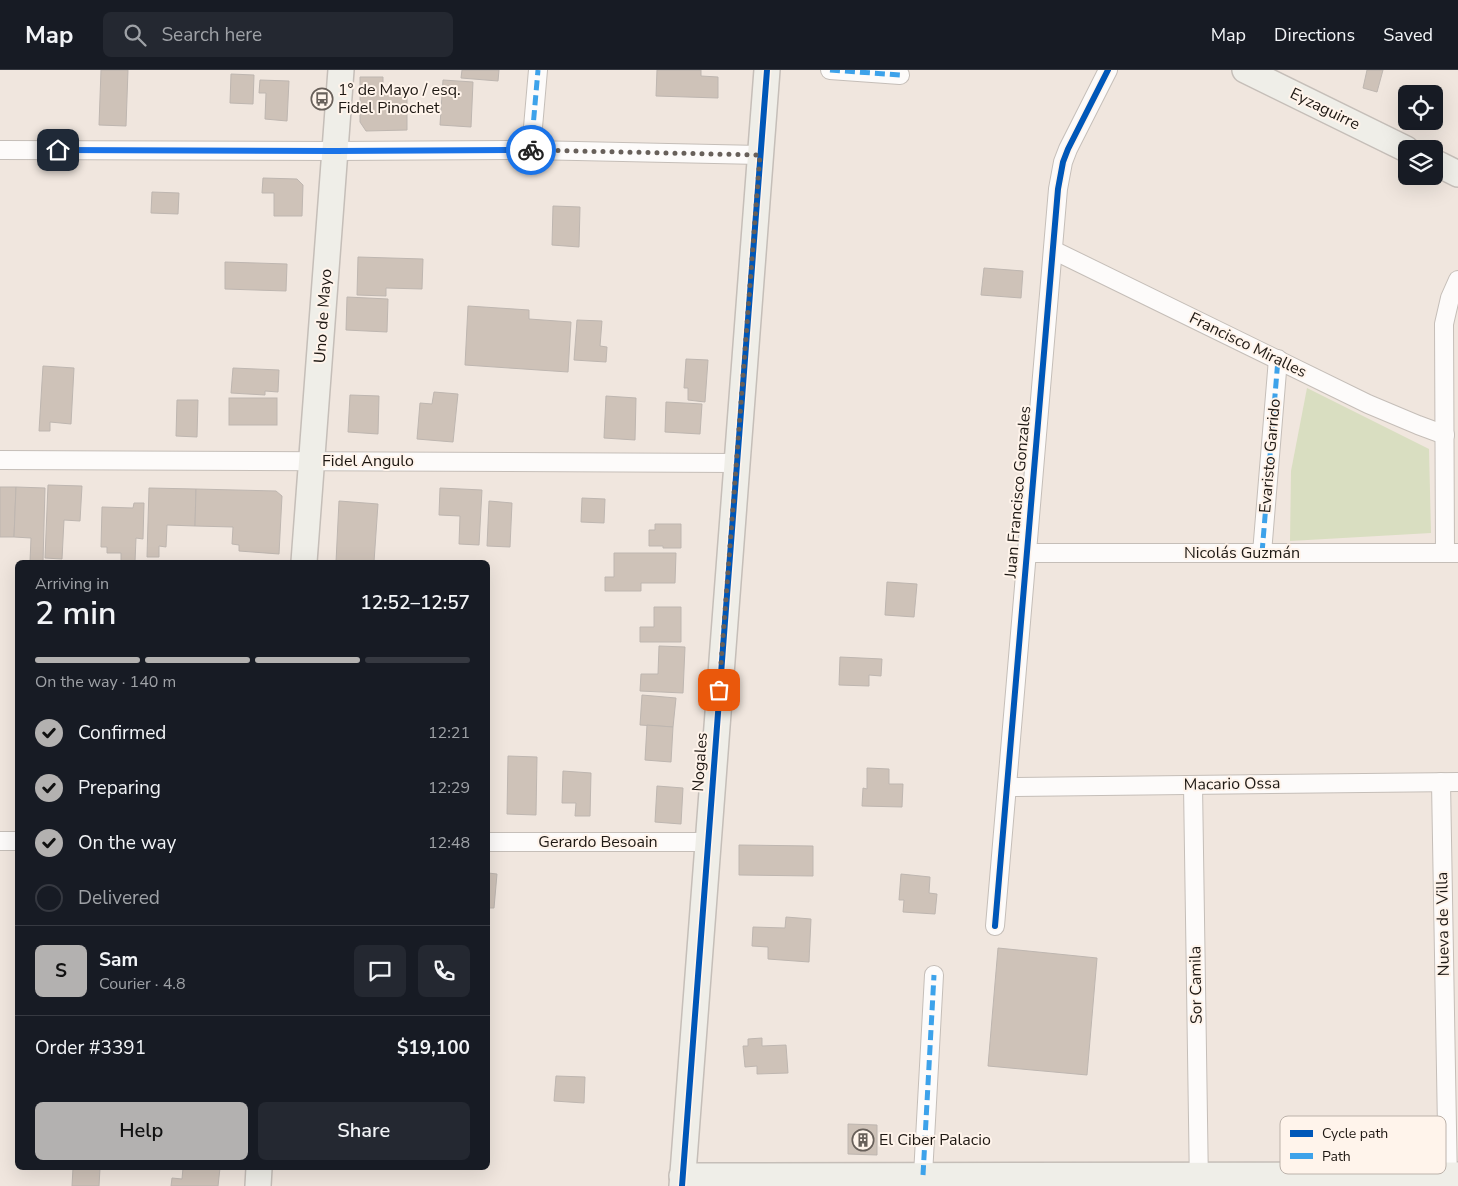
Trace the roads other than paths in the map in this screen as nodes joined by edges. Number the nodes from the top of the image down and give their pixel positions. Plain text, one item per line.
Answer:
1 (341, 70) edge
2 (538, 70) edge
3 (767, 70) edge
4 (830, 70) edge
5 (1108, 70) edge
6 (1244, 70) edge
7 (900, 75) dead end
8 (1398, 145) edge
9 (0, 150) edge
10 (531, 150) junction
11 (335, 151) junction
12 (760, 155) junction
13 (1443, 166) edge
14 (1458, 174) edge
15 (1053, 250) junction
16 (1458, 280) edge
17 (1278, 360) junction
18 (1445, 435) junction
19 (0, 460) edge
20 (312, 461) junction
21 (736, 462) junction
22 (1027, 553) junction
23 (1262, 553) junction
24 (1452, 553) edge
25 (304, 560) edge
26 (1450, 782) edge
27 (1193, 785) junction
28 (1006, 787) junction
29 (0, 841) edge
30 (15, 841) edge
31 (490, 842) edge
32 (708, 842) junction
33 (994, 926) dead end
34 (934, 975) dead end
35 (259, 1170) edge
36 (923, 1175) junction
37 (1451, 1178) edge
38 (1199, 1180) edge
39 (682, 1181) edge
40 (258, 1186) edge

1 - 11 street, Uno de Mayo
2 - 10 street
3 - 12 street, Nogales
4 - 7 street
5 - 15 street, Juan Francisco Gonzales
6 - 8 street, Eyzaguirre
9 - 11 street
10 - 11 street
10 - 12 street
11 - 20 street, Uno de Mayo
12 - 21 street, Nogales
13 - 14 street
15 - 17 street, Francisco Miralles
15 - 22 street, Juan Francisco Gonzales
16 - 18 street
17 - 18 street, Francisco Miralles
17 - 23 street, Evaristo Garrido
18 - 24 street
19 - 20 street, Fidel Angulo
20 - 21 street, Fidel Angulo
20 - 25 street, Uno de Mayo
21 - 32 street, Nogales
22 - 23 street, Nicolás Guzmán
22 - 28 street, Juan Francisco Gonzales
23 - 24 street, Nicolás Guzmán
26 - 27 street, Macario Ossa
26 - 37 street, Nueva de Villa
27 - 28 street, Macario Ossa
27 - 38 street, Sor Camila
28 - 33 street, Juan Francisco Gonzales
29 - 30 street
31 - 32 street, Gerardo Besoain
32 - 39 street, Nogales
34 - 36 street
35 - 40 street
36 - 38 street
36 - 39 street
37 - 38 street

